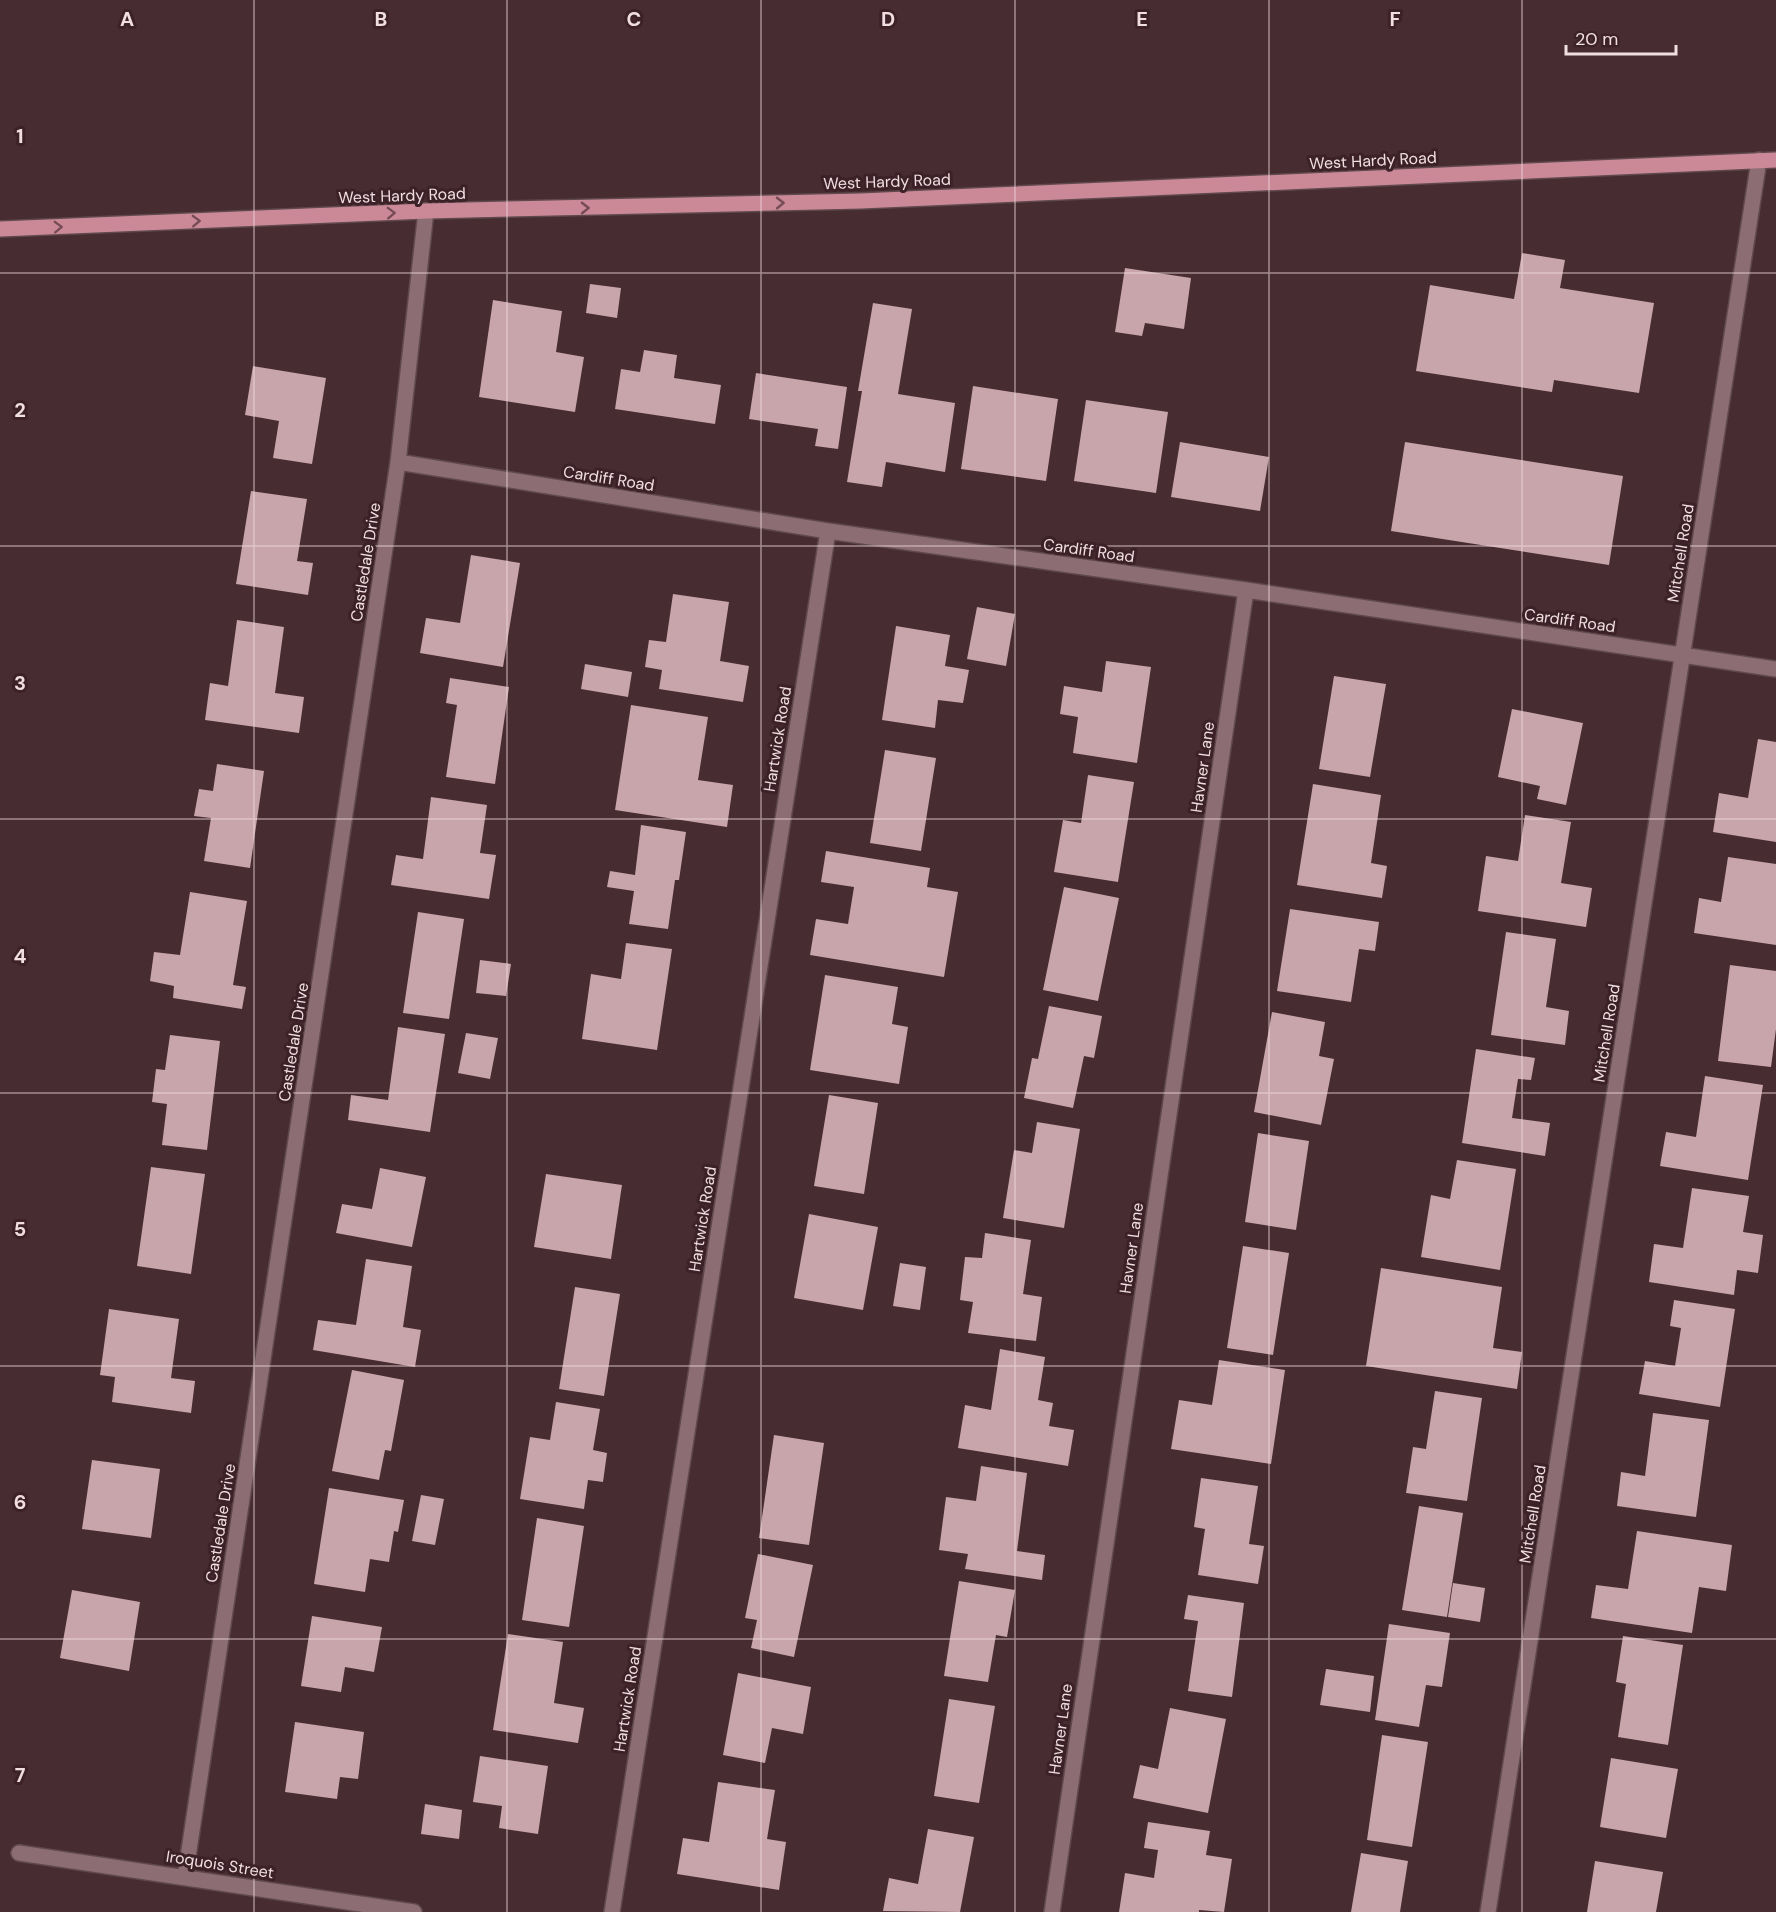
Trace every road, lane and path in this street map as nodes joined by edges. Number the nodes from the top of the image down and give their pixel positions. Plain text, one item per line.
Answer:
1 (1759, 160) junction
2 (1776, 160) edge
3 (426, 211) junction
4 (0, 229) edge
5 (398, 462) junction
6 (828, 531) junction
7 (1246, 590) junction
8 (1683, 654) junction
9 (1776, 669) edge
10 (19, 1853) dead end
11 (185, 1877) junction
12 (414, 1912) edge
13 (612, 1912) edge
14 (1052, 1912) edge
15 (1488, 1912) edge

1 - 2 main road, West Hardy Road
3 -> 1 main road, West Hardy Road
1 - 8 street, Mitchell Road
4 -> 3 main road, West Hardy Road
3 - 5 street, Castledale Drive
5 - 6 street, Cardiff Road
5 - 11 street, Castledale Drive
6 - 7 street, Cardiff Road
6 - 13 street, Hartwick Road
7 - 8 street, Cardiff Road
7 - 14 street, Havner Lane
8 - 9 street, Cardiff Road
8 - 15 street, Mitchell Road
10 - 11 street, Iroquois Street
11 - 12 street, Iroquois Street

